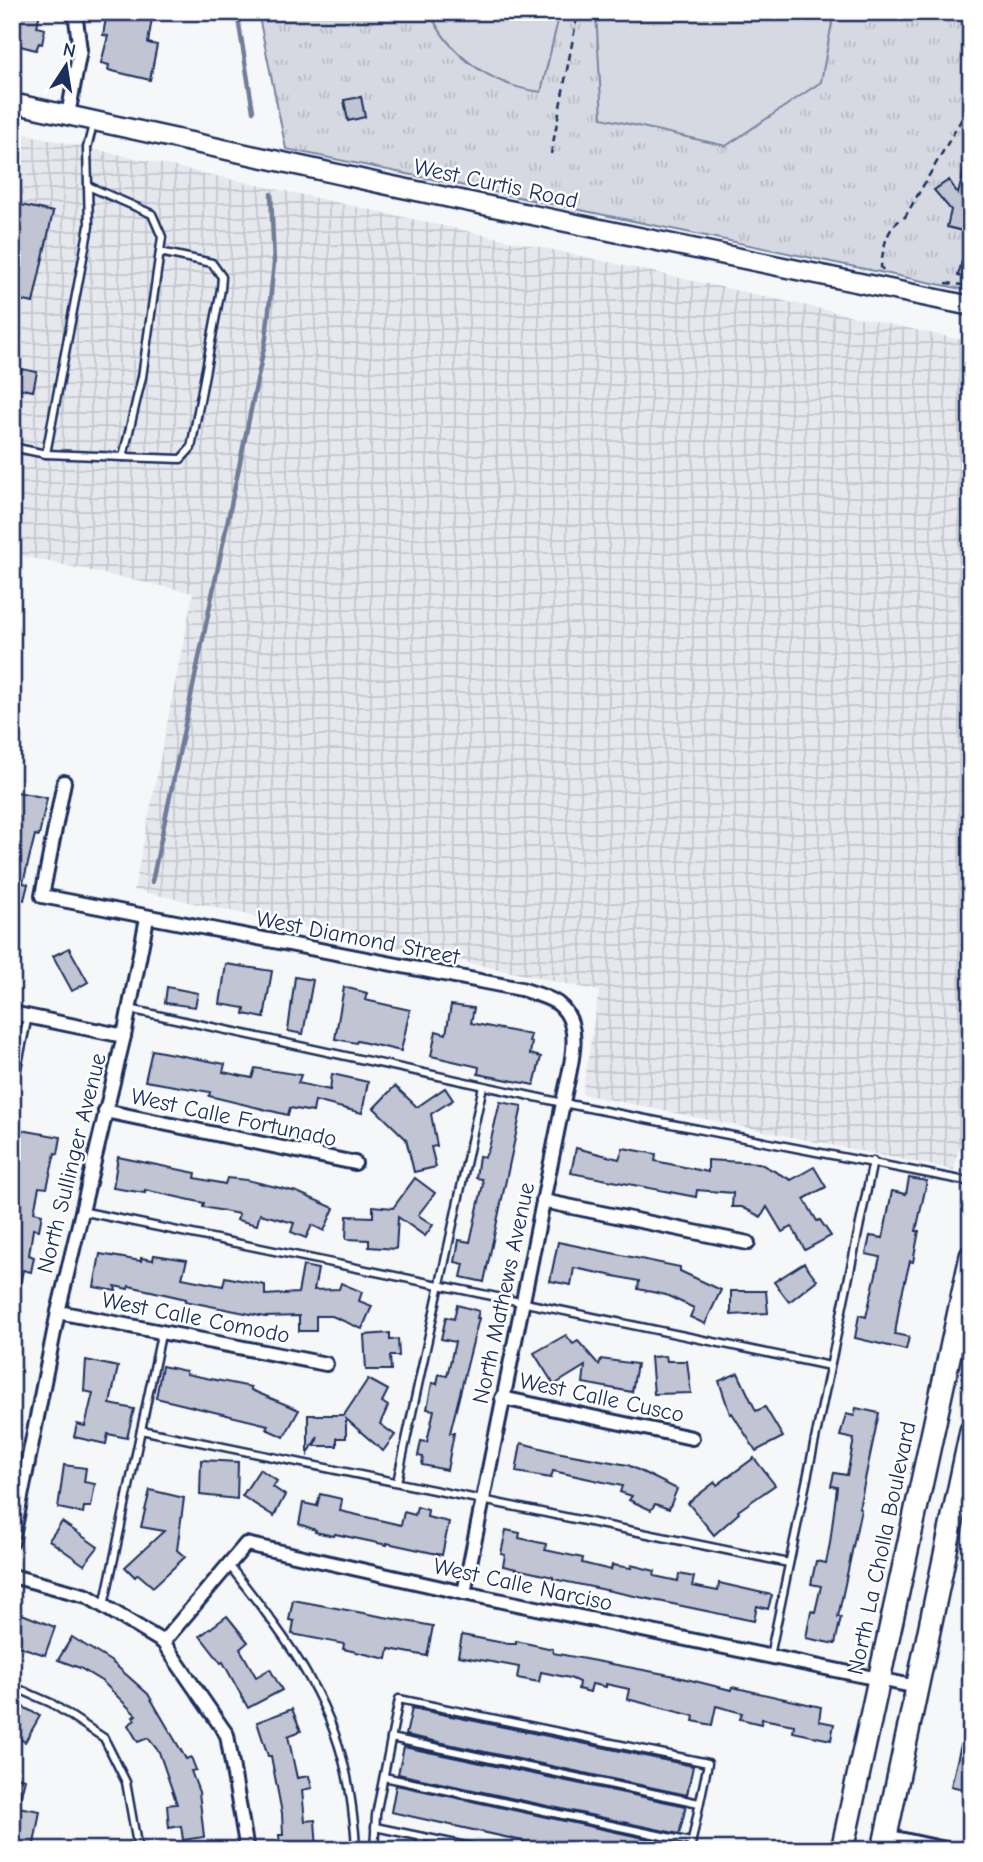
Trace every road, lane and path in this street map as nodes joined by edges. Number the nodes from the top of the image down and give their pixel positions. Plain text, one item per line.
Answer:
1 (75, 12) edge
2 (578, 12) edge
3 (12, 103) edge
4 (971, 103) edge
5 (68, 115) junction
6 (94, 121) junction
7 (551, 154) dead end
8 (88, 186) junction
9 (160, 252) junction
10 (888, 275) dead end
11 (944, 283) dead end
12 (971, 286) edge
13 (971, 306) edge
14 (12, 447) edge
15 (46, 454) junction
16 (123, 457) junction
17 (64, 782) dead end
18 (147, 918) junction
19 (559, 1004) joint
20 (129, 1009) junction
21 (12, 1013) edge
22 (28, 1016) junction
23 (124, 1036) junction
24 (483, 1086) junction
25 (12, 1092) edge
26 (563, 1103) junction
27 (105, 1111) junction
28 (873, 1161) junction
29 (355, 1163) dead end
30 (971, 1182) edge
31 (543, 1201) junction
32 (80, 1211) junction
33 (748, 1243) dead end
34 (971, 1256) edge
35 (440, 1286) junction
36 (522, 1303) junction
37 (965, 1311) edge
38 (58, 1312) junction
39 (162, 1330) junction
40 (326, 1364) dead end
41 (830, 1366) junction
42 (502, 1398) junction
43 (141, 1430) junction
44 (971, 1431) edge
45 (692, 1438) dead end
46 (397, 1482) junction
47 (482, 1500) junction
48 (12, 1542) edge
49 (789, 1563) junction
50 (229, 1565) junction
51 (12, 1576) edge
52 (464, 1593) junction
53 (104, 1606) junction
54 (163, 1642) junction
55 (769, 1657) junction
56 (880, 1679) junction
57 (12, 1686) edge
58 (917, 1687) junction
59 (391, 1738) junction
60 (384, 1777) junction
61 (699, 1803) junction
62 (375, 1827) junction
63 (422, 1837) junction
64 (691, 1842) junction
65 (885, 1843) edge
66 (462, 1847) edge
67 (138, 1850) edge
68 (247, 1850) edge
69 (355, 1850) edge
70 (374, 1850) edge
71 (419, 1850) edge
72 (485, 1850) edge
73 (690, 1850) edge
74 (842, 1850) edge
75 (950, 1850) edge

1 - 5 street
2 - 7 path
3 - 5 street, West Curtis Road
4 - 10 path
5 - 6 street, West Curtis Road
6 - 8 lane
6 - 13 street, West Curtis Road
8 - 9 lane
8 - 15 lane
9 - 16 lane
9 - 16 lane
11 - 12 path
14 - 15 lane
15 - 16 lane
17 - 18 street, West Diamond Street
18 - 19 street, West Diamond Street
18 - 20 street, North Sullinger Avenue
19 - 26 street, North Mathews Avenue
20 - 23 street, North Sullinger Avenue
20 - 24 lane
21 - 22 street
22 - 23 street
22 - 25 lane
23 - 27 street, North Sullinger Avenue
24 - 26 lane
24 - 35 lane
26 - 28 lane
26 - 31 street, North Mathews Avenue
27 - 29 street, West Calle Fortunado
27 - 32 street, North Sullinger Avenue
28 - 30 lane
28 - 41 lane
31 - 33 street
31 - 36 street, North Mathews Avenue
32 - 35 lane
32 - 38 street, North Sullinger Avenue
34 - 37 main road, North La Cholla Boulevard
35 - 36 lane
35 - 46 lane
36 - 41 lane
36 - 42 street, North Mathews Avenue
37 - 56 main road, North La Cholla Boulevard
38 - 39 street, West Calle Comodo
38 - 48 street, North Sullinger Avenue
39 - 40 street, West Calle Comodo
39 - 43 lane
41 - 49 lane
42 - 45 street, West Calle Cusco
42 - 47 street, North Mathews Avenue
43 - 46 lane
43 - 53 lane
44 - 58 main road
46 - 47 lane
47 - 49 lane
47 - 52 street, North Mathews Avenue
49 - 55 lane
50 - 52 street, West Calle Narciso
50 - 54 street, West Calle Narciso
50 - 69 lane
51 - 53 street
52 - 55 street, West Calle Narciso
53 - 54 street
54 - 68 street
55 - 56 street, West Calle Narciso
56 - 58 street, West Calle Narciso
56 - 74 main road, North La Cholla Boulevard
57 - 67 lane
58 - 65 main road
59 - 60 lane
59 - 61 lane
59 - 61 lane
60 - 62 lane
60 - 64 lane
61 - 64 lane
62 - 63 lane
62 - 70 lane
63 - 66 lane
63 - 71 lane
64 - 73 lane
65 - 75 street
66 - 72 lane

